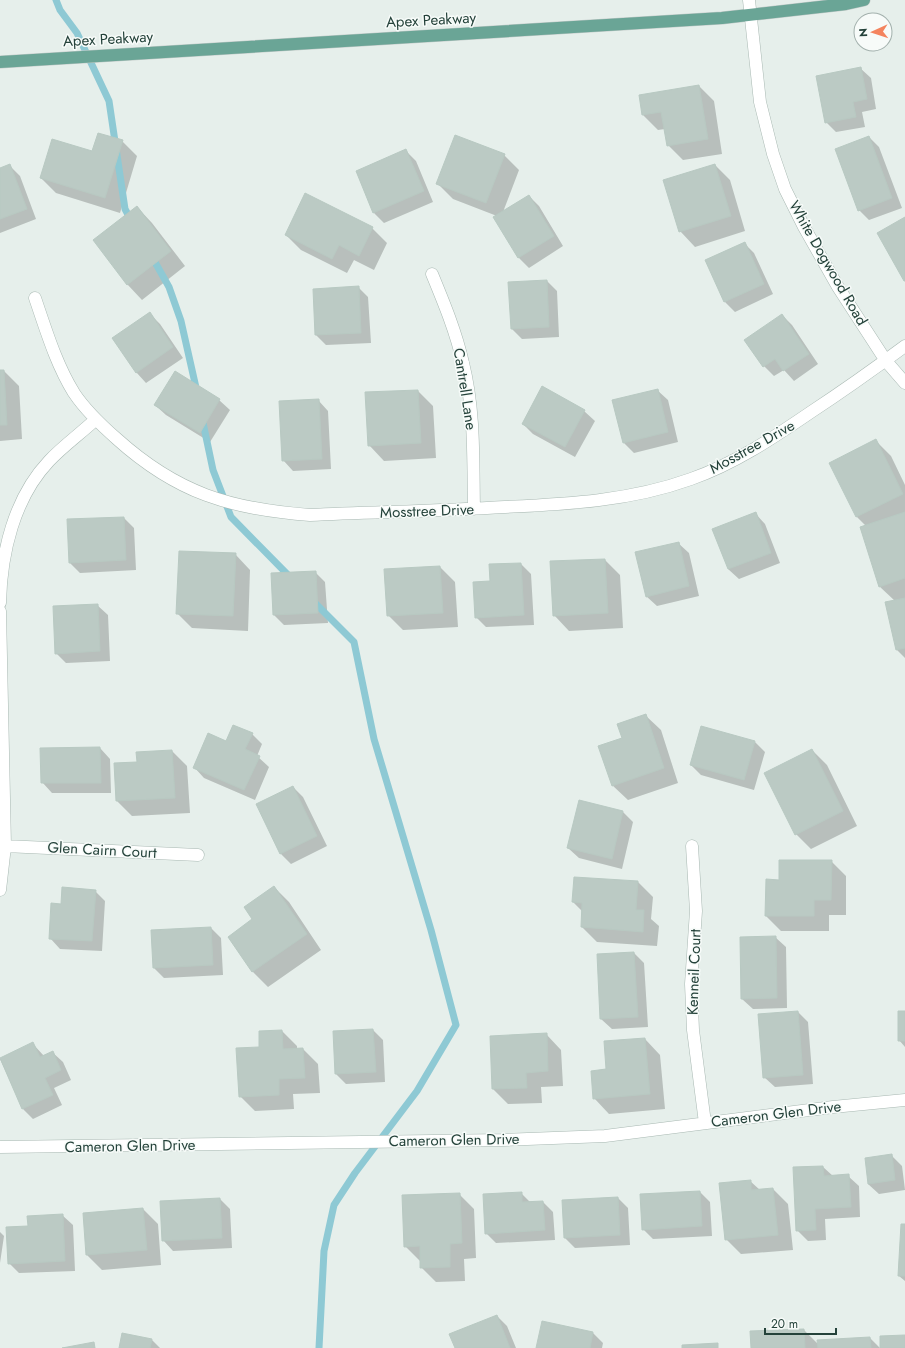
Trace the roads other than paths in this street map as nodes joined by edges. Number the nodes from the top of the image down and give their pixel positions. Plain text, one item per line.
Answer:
1 (749, 0) edge
2 (864, 0) edge
3 (751, 16) junction
4 (0, 62) edge
5 (432, 274) dead end
6 (35, 298) dead end
7 (905, 346) edge
8 (886, 360) junction
9 (905, 383) edge
10 (95, 420) junction
11 (474, 509) junction
12 (0, 603) edge
13 (0, 612) edge
14 (5, 846) junction
15 (692, 846) dead end
16 (198, 855) dead end
17 (0, 890) edge
18 (905, 1100) edge
19 (705, 1123) junction
20 (0, 1147) edge

1 - 3 street, White Dogwood Road
2 - 3 main road, Apex Peakway
3 - 4 main road, Apex Peakway
3 - 8 street, White Dogwood Road
5 - 11 street, Cantrell Lane
6 - 10 street, Mosstree Drive
7 - 8 street, Mosstree Drive
8 - 9 street, White Dogwood Road
8 - 11 street, Mosstree Drive
10 - 11 street, Mosstree Drive
10 - 12 street
13 - 14 street
14 - 16 street, Glen Cairn Court
14 - 17 street
15 - 19 street, Kenneil Court
18 - 19 street, Cameron Glen Drive
19 - 20 street, Cameron Glen Drive

